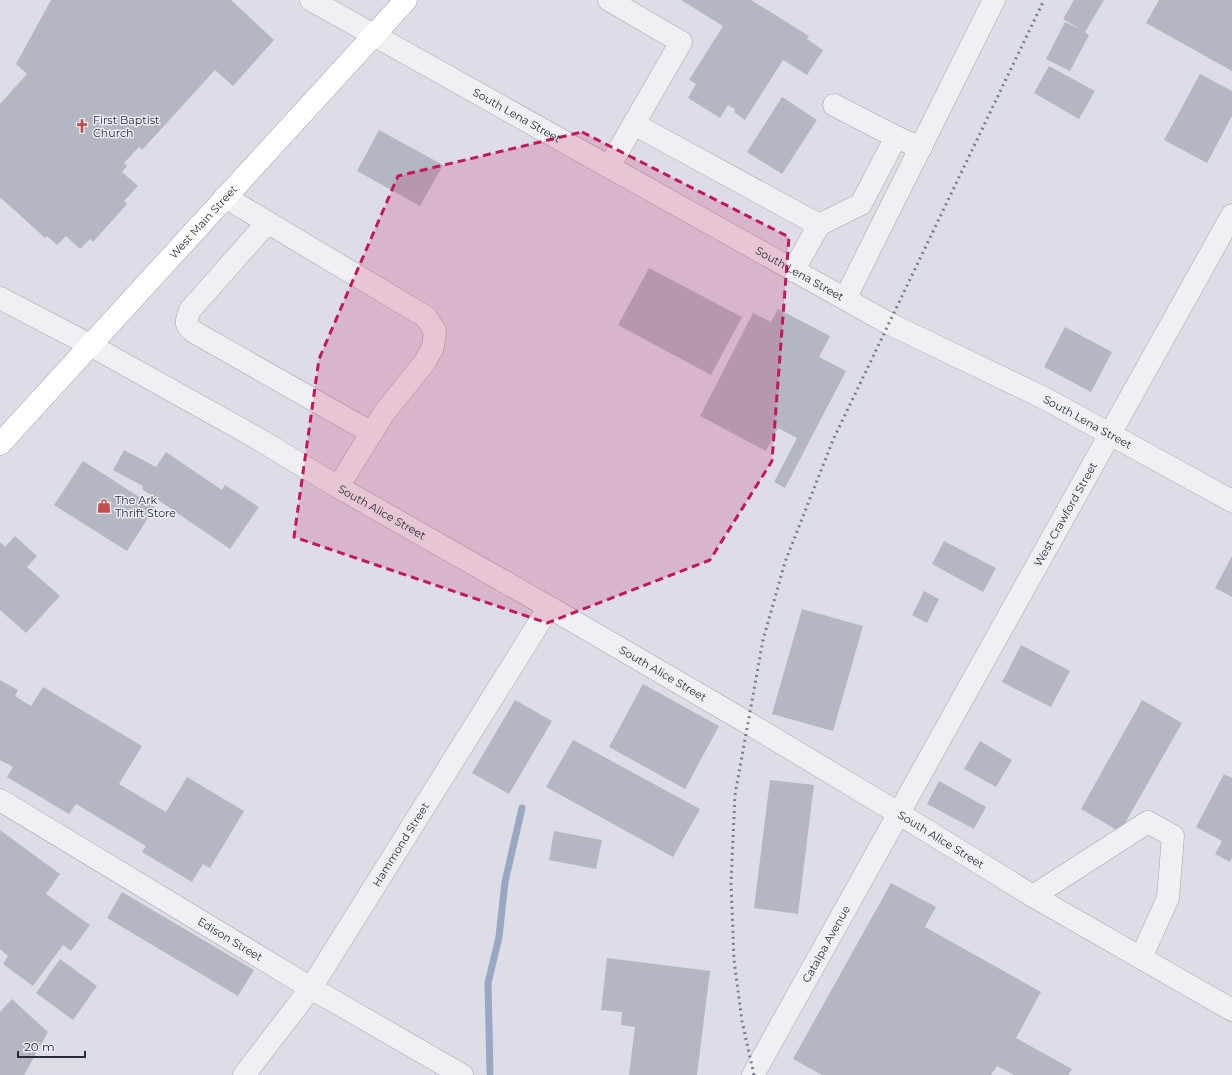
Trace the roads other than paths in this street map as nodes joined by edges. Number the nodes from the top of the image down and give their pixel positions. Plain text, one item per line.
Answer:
1 (311, 0) edge
2 (406, 0) edge
3 (609, 0) edge
4 (994, 0) edge
5 (373, 34) junction
6 (834, 105) dead end
7 (634, 124) junction
8 (896, 137) junction
9 (921, 148) junction
10 (609, 167) junction
11 (225, 197) junction
12 (1232, 215) edge
13 (267, 223) junction
14 (819, 225) junction
15 (793, 271) junction
16 (0, 298) edge
17 (844, 299) junction
18 (90, 344) junction
19 (372, 433) junction
20 (1110, 434) junction
21 (0, 444) edge
22 (338, 487) junction
23 (1232, 500) edge
24 (549, 607) junction
25 (0, 800) edge
26 (898, 813) junction
27 (1033, 896) junction
28 (1141, 958) junction
29 (311, 988) junction
30 (1232, 1010) edge
31 (244, 1075) edge
32 (462, 1075) edge
33 (753, 1075) edge

1 - 5 street, South Lena Street
2 - 5 main road, West Main Street
3 - 7 street
4 - 9 street
5 - 10 street, South Lena Street
5 - 11 main road, West Main Street
6 - 8 street
7 - 10 street
7 - 14 street
8 - 9 street
8 - 14 street
9 - 17 street
10 - 15 street, South Lena Street
11 - 13 street
11 - 18 main road, West Main Street
12 - 20 street, West Crawford Street
13 - 19 street
13 - 19 street
14 - 15 street
15 - 17 street, South Lena Street
16 - 18 street, South Alice Street
17 - 20 street, South Lena Street
18 - 21 main road, West Main Street
18 - 22 street, South Alice Street
19 - 22 street
20 - 23 street, South Lena Street
20 - 26 street, West Crawford Street
22 - 24 street, South Alice Street
24 - 26 street, South Alice Street
24 - 29 street, Hammond Street
25 - 29 street, Edison Street
26 - 27 street, South Alice Street
26 - 33 street, Catalpa Avenue
27 - 28 street, South Alice Street
27 - 28 street
28 - 30 street, South Alice Street
29 - 31 street, Hammond Street
29 - 32 street, Edison Street

